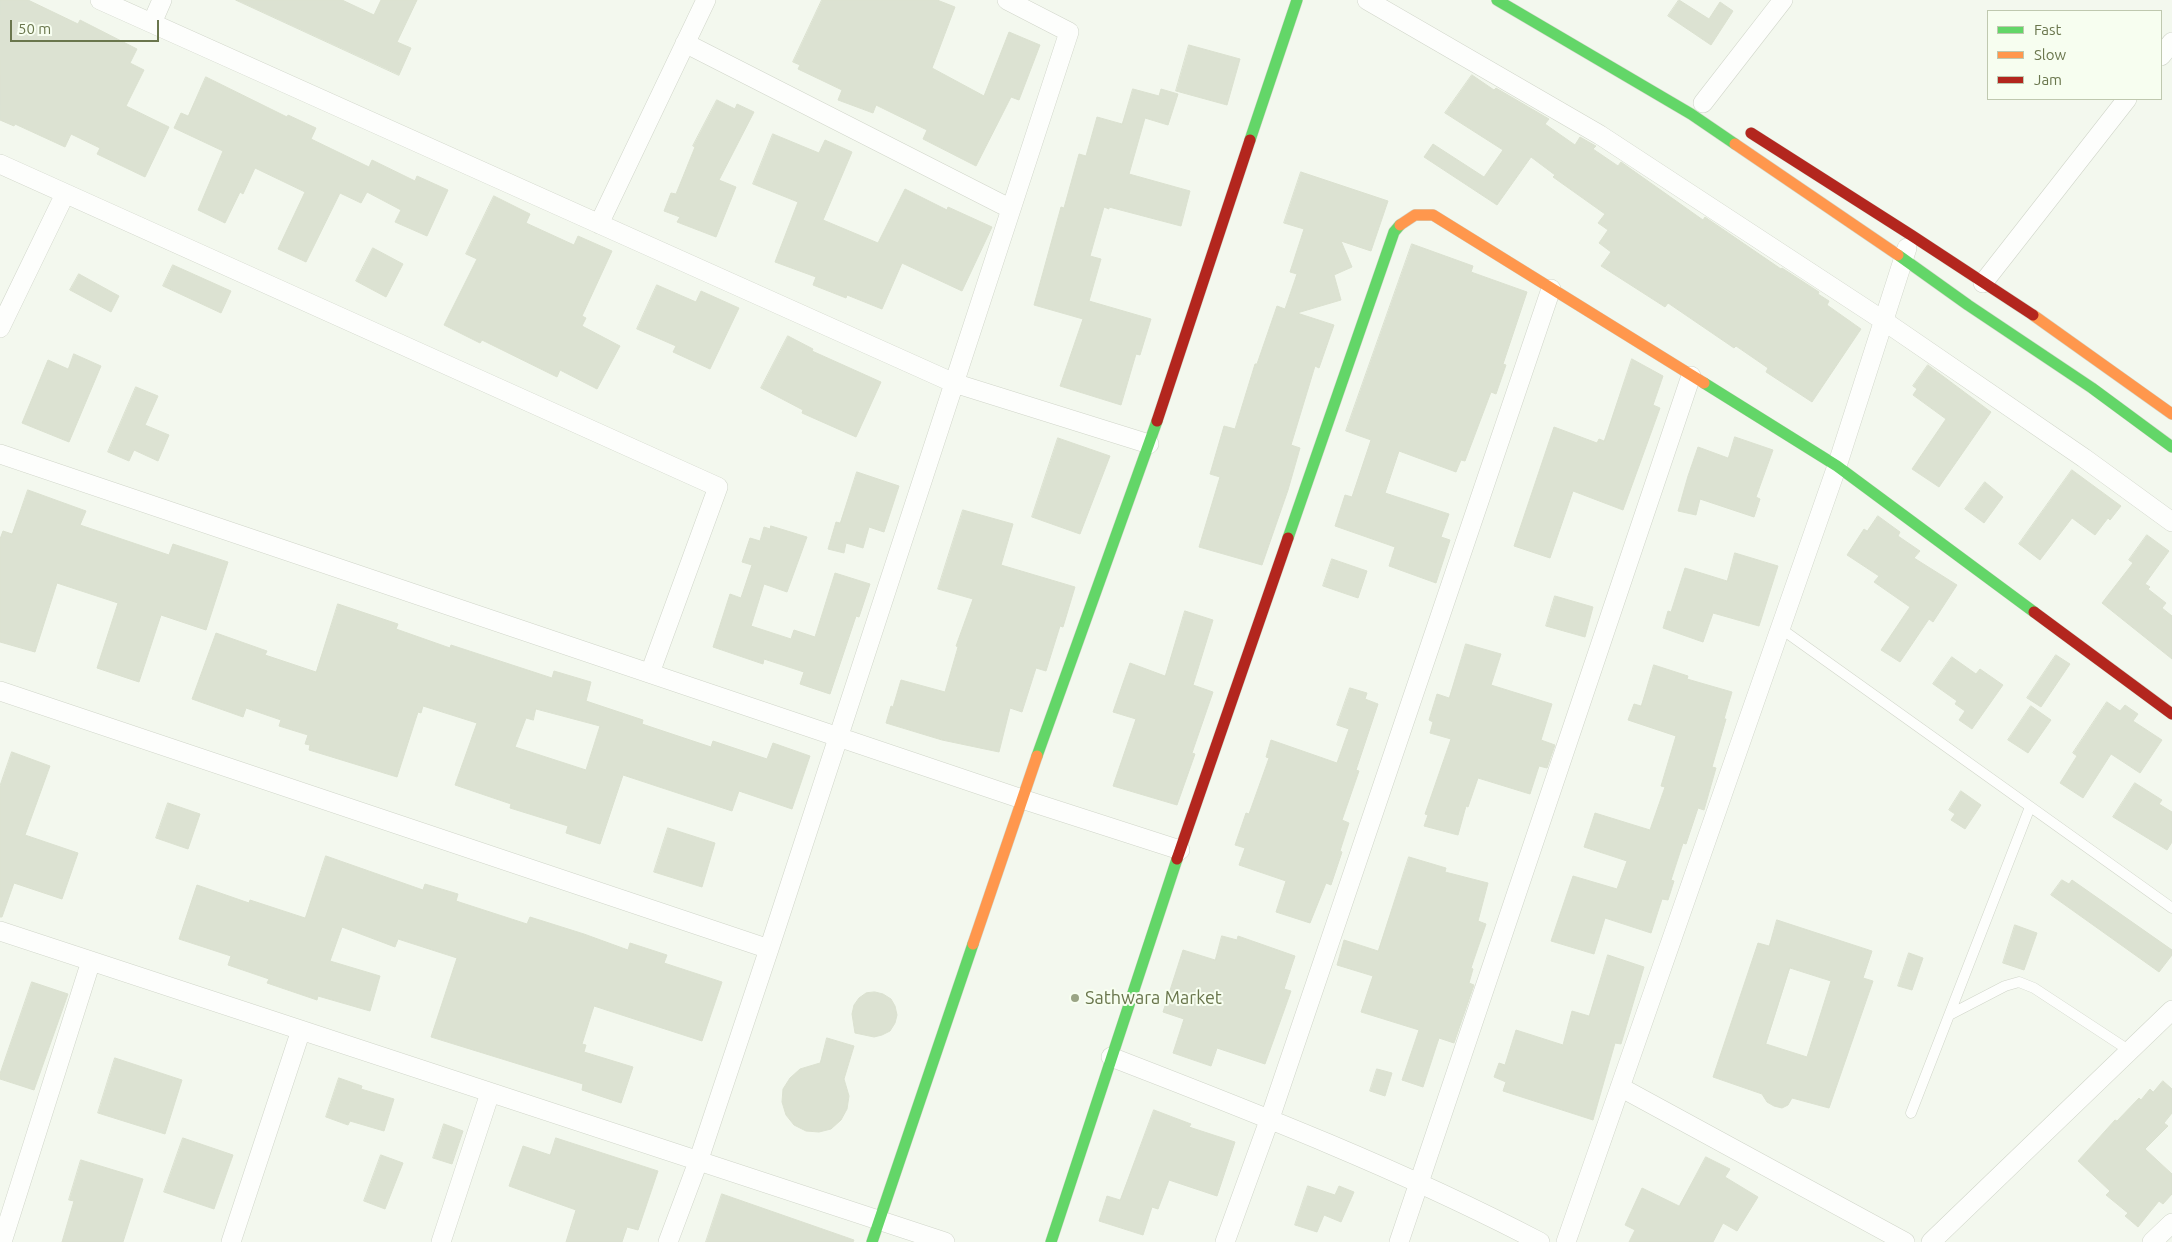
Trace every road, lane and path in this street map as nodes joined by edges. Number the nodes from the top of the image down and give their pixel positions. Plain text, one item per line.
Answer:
1 (100, 0) edge
2 (162, 0) edge
3 (706, 0) edge
4 (1007, 0) edge
5 (1297, 0) edge
6 (1367, 0) edge
7 (1497, 0) edge
8 (1783, 0) edge
9 (152, 23) junction
10 (2172, 42) edge
11 (685, 43) junction
12 (2162, 55) edge
13 (2127, 100) edge
14 (1703, 103) dead end
15 (1744, 129) dead end
16 (0, 164) edge
17 (65, 194) junction
18 (1011, 209) junction
19 (599, 224) junction
20 (1912, 235) junction
21 (1904, 258) junction
22 (1983, 283) junction
23 (1551, 289) junction
24 (1884, 321) junction
25 (0, 328) edge
26 (1691, 376) junction
27 (954, 384) junction
28 (2172, 414) edge
29 (1150, 444) junction
30 (2172, 447) edge
31 (0, 454) edge
32 (1837, 466) junction
33 (2172, 522) edge
34 (1780, 628) junction
35 (650, 673) junction
36 (0, 691) edge
37 (2172, 714) edge
38 (839, 737) junction
39 (1022, 799) junction
40 (2030, 807) junction
41 (1180, 850) junction
42 (2172, 908) edge
43 (0, 931) edge
44 (769, 949) junction
45 (91, 961) junction
46 (2172, 1010) edge
47 (1951, 1014) junction
48 (301, 1030) junction
49 (2130, 1051) junction
50 (1112, 1057) junction
51 (1620, 1087) junction
52 (490, 1093) junction
53 (1911, 1113) dead end
54 (1270, 1118) junction
55 (698, 1162) junction
56 (1419, 1184) junction
57 (879, 1221) junction
58 (2172, 1222) edge
59 (2, 1242) edge
60 (231, 1242) edge
61 (441, 1242) edge
62 (668, 1242) edge
63 (872, 1242) edge
64 (945, 1242) edge
65 (1051, 1242) edge
66 (1225, 1242) edge
67 (1399, 1242) edge
68 (1540, 1242) edge
69 (1566, 1242) edge
70 (1905, 1242) edge
71 (1931, 1242) edge
72 (2152, 1242) edge

1 - 9 street
2 - 9 street
3 - 11 street
4 - 18 street
5 - 29 street
6 - 24 street
7 - 21 street
8 - 14 street
9 - 19 street
10 - 12 street
11 - 18 street
11 - 19 street
13 - 22 street
15 - 20 street
16 - 17 street
17 - 25 street
17 - 35 street
18 - 27 street
19 - 27 street
20 - 21 street
20 - 22 street
21 - 24 street
21 - 30 street
22 - 28 street
23 - 26 street
23 - 41 street
23 - 54 street
24 - 32 street
24 - 33 street
26 - 32 street
26 - 56 street
27 - 29 street
27 - 38 street
29 - 39 street
31 - 35 street
32 - 34 street
32 - 37 street
34 - 40 lane
34 - 51 street
35 - 38 street
36 - 44 street
38 - 39 street
38 - 44 street
39 - 41 street
39 - 57 street
40 - 42 lane
40 - 47 lane
41 - 50 street
43 - 45 street
44 - 55 street
45 - 48 street
45 - 59 street
46 - 49 street
47 - 49 lane
47 - 53 lane
48 - 52 street
48 - 60 street
49 - 71 street
50 - 54 street
50 - 65 street
51 - 69 street
51 - 70 street
52 - 55 street
52 - 61 street
54 - 56 street
54 - 66 street
55 - 57 street
55 - 62 street
56 - 67 street
56 - 68 street
57 - 63 street
57 - 64 street
58 - 72 street

